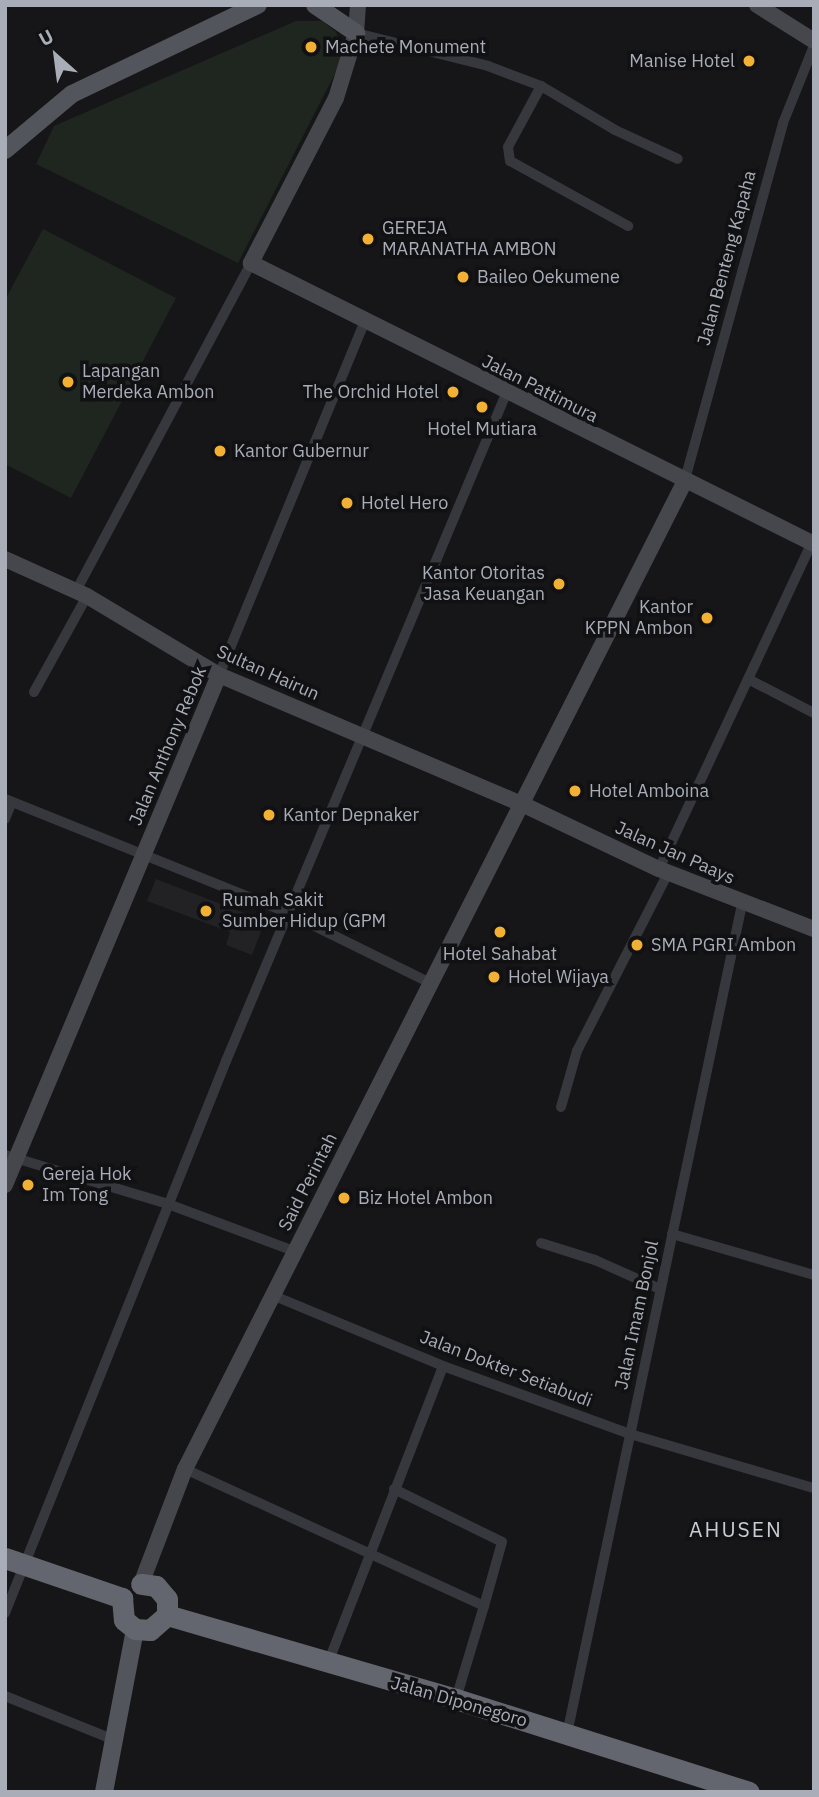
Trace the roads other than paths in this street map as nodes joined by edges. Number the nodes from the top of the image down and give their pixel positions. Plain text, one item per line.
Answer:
1 (258, 5) edge
2 (315, 5) edge
3 (358, 5) edge
4 (757, 5) edge
5 (356, 33) junction
6 (814, 43) edge
7 (541, 86) junction
8 (5, 150) edge
9 (678, 159) dead end
10 (628, 226) dead end
11 (251, 263) junction
12 (365, 321) junction
13 (506, 394) junction
14 (684, 483) junction
15 (813, 544) edge
16 (5, 559) edge
17 (82, 593) junction
18 (219, 675) junction
19 (748, 680) junction
20 (34, 692) dead end
21 (814, 713) edge
22 (361, 734) junction
23 (8, 801) edge
24 (524, 805) junction
25 (5, 818) edge
26 (143, 853) junction
27 (664, 871) junction
28 (742, 904) junction
29 (288, 914) junction
30 (814, 929) edge
31 (432, 984) junction
32 (561, 1107) dead end
33 (11, 1157) edge
34 (5, 1185) edge
35 (168, 1204) junction
36 (672, 1234) junction
37 (541, 1243) dead end
38 (293, 1251) junction
39 (814, 1275) edge
40 (660, 1289) junction
41 (272, 1295) junction
42 (443, 1366) junction
43 (630, 1434) junction
44 (185, 1469) junction
45 (814, 1488) edge
46 (394, 1489) junction
47 (369, 1553) junction
48 (15, 1561) edge
49 (141, 1584) junction
50 (122, 1598) junction
51 (484, 1606) junction
52 (5, 1613) edge
53 (167, 1615) junction
54 (135, 1629) junction
55 (328, 1663) junction
56 (5, 1696) edge
57 (456, 1699) junction
58 (567, 1734) junction
59 (112, 1739) junction
60 (104, 1792) edge
61 (749, 1792) edge

1 - 8 main road
2 - 5 main road
3 - 5 main road
4 - 6 main road
5 - 7 street
5 - 11 main road
6 - 14 street, Jalan Benteng Kapaha
7 - 9 street
7 - 10 street
11 - 12 main road, Jalan Pattimura
11 - 17 street
12 - 13 main road, Jalan Pattimura
12 - 18 street, Jalan Anthony Rebok
13 - 14 main road, Jalan Pattimura
13 - 22 street
14 - 15 main road, Jalan Pattimura
14 - 24 main road, Said Perintah
15 - 19 street
16 - 17 main road, Sultan Hairun
17 - 18 main road, Sultan Hairun
17 - 20 street
18 - 22 main road, Sultan Hairun
18 - 26 main road, Jalan Anthony Rebok
19 - 21 street
19 - 27 street
22 - 24 main road, Sultan Hairun
22 - 29 street
23 - 25 street
23 - 26 street
24 - 27 main road, Jalan Jan Paays
24 - 31 main road, Said Perintah
26 - 29 street
26 - 33 main road, Jalan Anthony Rebok
27 - 28 main road, Jalan Jan Paays
27 - 32 street
28 - 30 main road, Jalan Jan Paays
28 - 36 street, Jalan Imam Bonjol
29 - 31 street
29 - 35 street
31 - 38 main road, Said Perintah
33 - 34 main road, Jalan Anthony Rebok
33 - 35 street
35 - 38 street
35 - 48 street
36 - 39 street
36 - 40 street, Jalan Imam Bonjol
37 - 40 street
38 - 41 main road, Said Perintah
40 - 43 street, Jalan Imam Bonjol
41 - 42 street, Jalan Dokter Setiabudi
41 - 44 main road, Said Perintah
42 - 43 street, Jalan Dokter Setiabudi
42 - 46 street
43 - 45 street, Jalan Dokter Setiabudi
43 - 58 street, Jalan Imam Bonjol
44 - 47 street
44 - 49 main road, Said Perintah
46 - 47 street
46 - 51 street
47 - 51 street
47 - 55 street
48 - 50 highway
48 - 52 street
49 - 50 main road
49 - 53 highway
50 - 54 highway
51 - 57 street
53 - 54 highway
53 - 55 highway, Jalan Diponegoro
54 - 59 main road
55 - 57 highway, Jalan Diponegoro
56 - 59 street
57 - 58 highway, Jalan Diponegoro
58 - 61 highway, Jalan Diponegoro
59 - 60 main road

